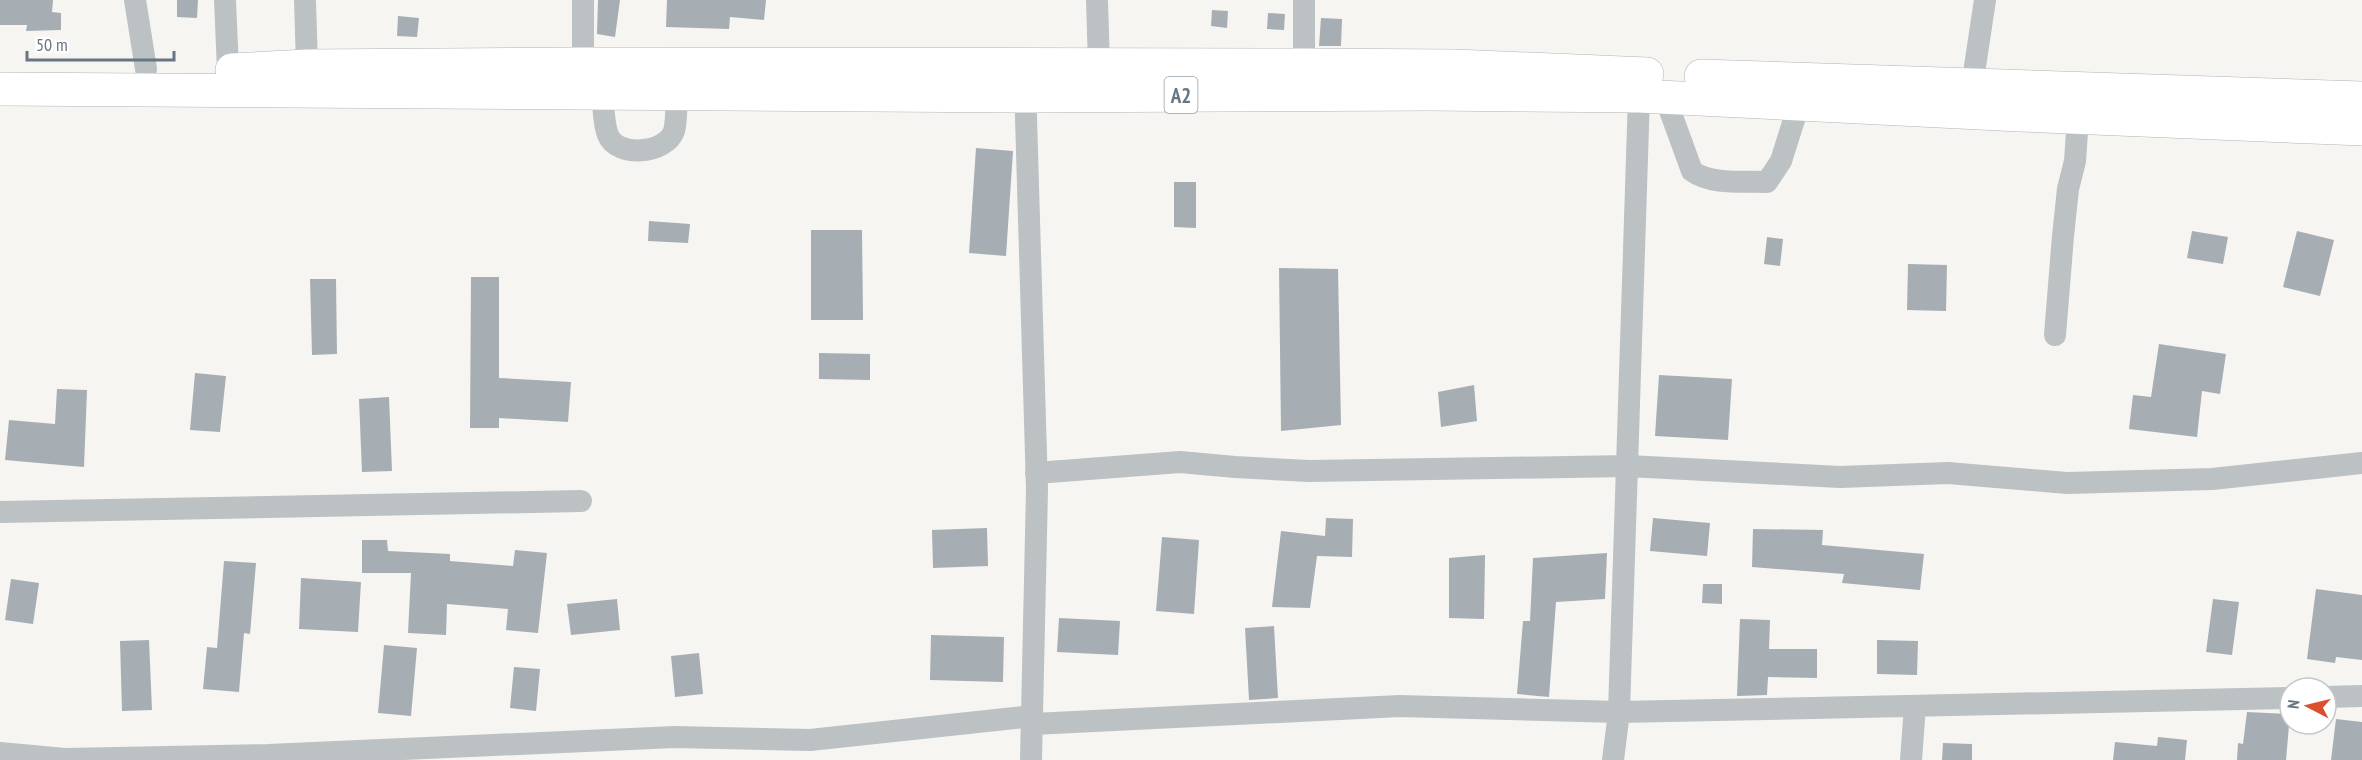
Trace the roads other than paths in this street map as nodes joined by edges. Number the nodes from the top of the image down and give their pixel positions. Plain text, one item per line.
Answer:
1 (135, 0) edge
2 (225, 0) edge
3 (305, 0) edge
4 (583, 0) edge
5 (1097, 0) edge
6 (1305, 0) edge
7 (1985, 0) edge
8 (583, 64) junction
9 (1304, 65) junction
10 (307, 66) junction
11 (1099, 66) junction
12 (146, 69) junction
13 (0, 70) edge
14 (228, 70) junction
15 (1025, 81) junction
16 (1972, 86) junction
17 (0, 89) edge
18 (602, 93) junction
19 (677, 94) junction
20 (1652, 96) junction
21 (2362, 98) edge
22 (1799, 104) junction
23 (2078, 117) junction
24 (2362, 129) edge
25 (2055, 335) dead end
26 (2362, 463) edge
27 (1628, 466) junction
28 (1036, 473) junction
29 (581, 501) dead end
30 (0, 512) edge
31 (2362, 696) edge
32 (2338, 697) edge
33 (2278, 698) edge
34 (1915, 706) junction
35 (1619, 712) junction
36 (1033, 720) junction
37 (0, 753) edge
38 (1031, 760) edge
39 (1613, 760) edge
40 (1911, 760) edge

1 - 12 street
2 - 14 street
3 - 10 street
4 - 8 street
5 - 11 street
6 - 9 street
7 - 16 street
8 - 10 highway, A2
8 - 15 highway, A2
9 - 11 highway, A2
9 - 16 highway, A2
10 - 14 highway, A2
11 - 15 highway, A2
12 - 13 highway, A2
12 - 14 highway, A2
15 - 19 highway, A2
15 - 20 highway, A2
15 - 28 street
16 - 21 highway, A2
17 - 18 highway, A2
18 - 19 highway, A2
18 - 19 street
20 - 22 highway, A2
20 - 22 street
20 - 27 street
22 - 23 highway, A2
23 - 24 highway, A2
23 - 25 street
26 - 27 street
27 - 28 street
27 - 35 street
28 - 36 street
29 - 30 street
31 - 32 street
33 - 34 street
34 - 35 street
34 - 40 street
35 - 36 street
35 - 39 street
36 - 37 street
36 - 38 street

